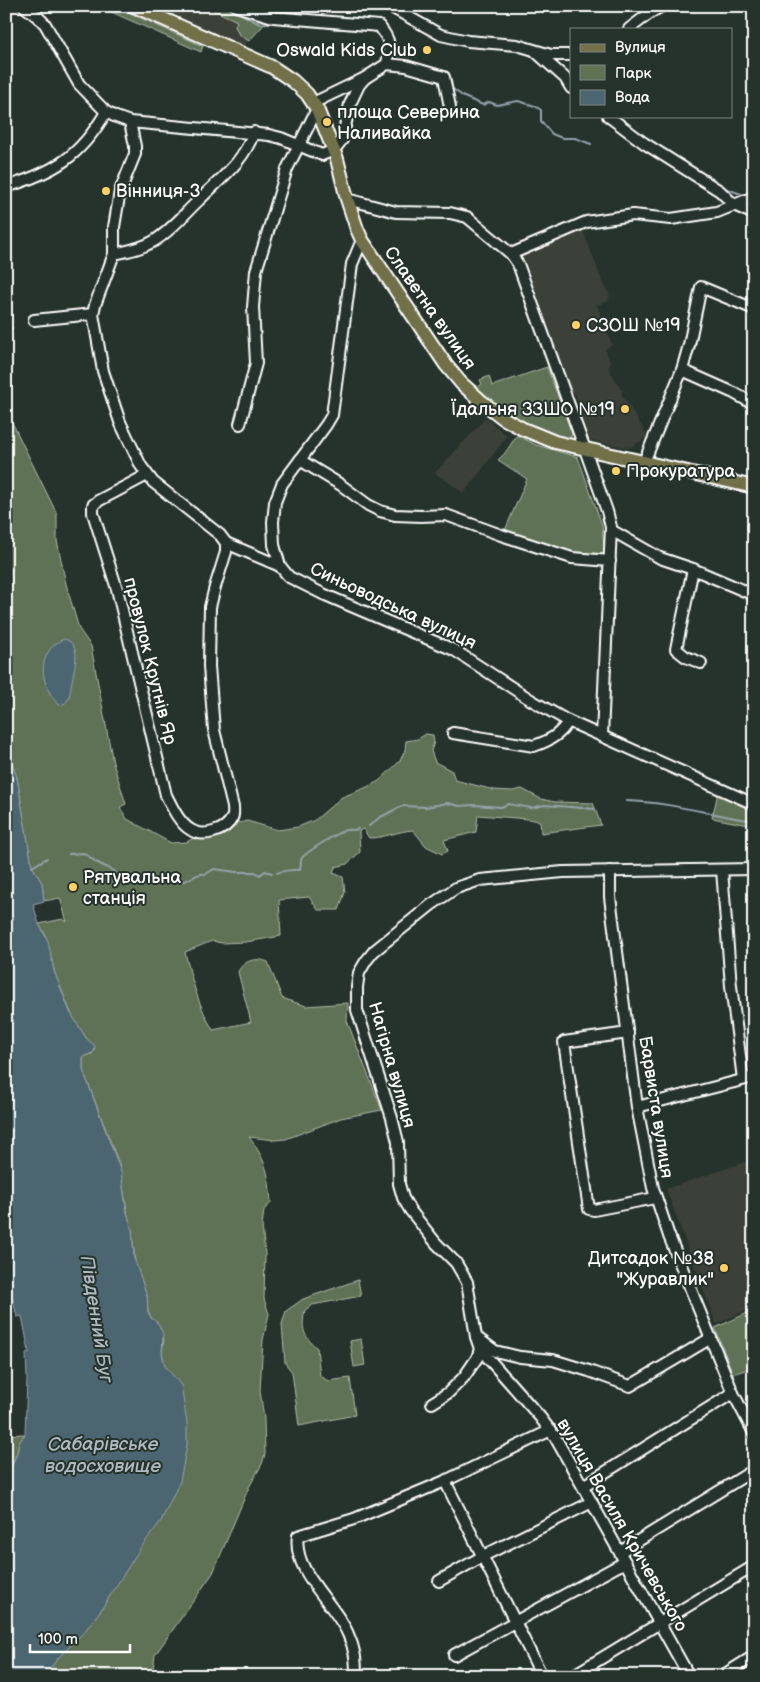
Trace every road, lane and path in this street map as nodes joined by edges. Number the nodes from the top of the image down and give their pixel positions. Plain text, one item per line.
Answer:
1 (24, 6) edge
2 (134, 6) edge
3 (236, 6) edge
4 (389, 6) edge
5 (662, 6) edge
6 (630, 28) edge
7 (531, 49) junction
8 (570, 55) edge
9 (387, 64) junction
10 (365, 78) junction
11 (570, 87) edge
12 (315, 106) junction
13 (450, 107) dead end
14 (106, 112) junction
15 (611, 118) edge
16 (130, 122) junction
17 (306, 128) junction
18 (254, 132) junction
19 (281, 138) junction
20 (300, 145) junction
21 (334, 150) junction
22 (6, 187) edge
23 (754, 197) edge
24 (347, 199) junction
25 (734, 205) junction
26 (754, 214) edge
27 (362, 240) junction
28 (114, 254) junction
29 (511, 254) junction
30 (754, 309) edge
31 (93, 314) junction
32 (34, 320) dead end
33 (682, 370) junction
34 (754, 404) edge
35 (240, 424) dead end
36 (584, 447) junction
37 (300, 460) junction
38 (644, 462) junction
39 (147, 475) junction
40 (754, 487) edge
41 (611, 530) junction
42 (226, 543) junction
43 (274, 545) junction
44 (250, 554) junction
45 (610, 561) junction
46 (223, 564) junction
47 (280, 566) junction
48 (693, 569) junction
49 (754, 595) edge
50 (701, 663) dead end
51 (568, 721) junction
52 (453, 733) dead end
53 (602, 736) junction
54 (754, 804) edge
55 (754, 869) edge
56 (722, 870) junction
57 (610, 871) junction
58 (628, 1033) junction
59 (749, 1078) edge
60 (637, 1107) junction
61 (656, 1198) junction
62 (476, 1338) junction
63 (711, 1338) junction
64 (480, 1350) junction
65 (733, 1393) junction
66 (432, 1403) dead end
67 (551, 1430) junction
68 (754, 1433) edge
69 (754, 1470) edge
70 (445, 1481) junction
71 (583, 1486) junction
72 (592, 1502) junction
73 (483, 1556) junction
74 (623, 1557) junction
75 (754, 1566) edge
76 (439, 1581) dead end
77 (516, 1622) junction
78 (660, 1624) junction
79 (454, 1655) dead end
80 (754, 1656) edge
81 (356, 1676) edge
82 (542, 1676) edge
83 (572, 1676) edge
84 (689, 1676) edge
85 (722, 1676) edge

1 - 14 street
2 - 12 main road
3 - 9 street
4 - 7 street
5 - 6 street
7 - 8 street
7 - 11 street
9 - 10 street
9 - 13 street
10 - 12 street
10 - 21 street
12 - 17 street
12 - 21 main road
14 - 16 street
14 - 22 street
15 - 25 street
16 - 18 street
16 - 28 street
17 - 19 street
17 - 20 street
18 - 19 street
18 - 28 street
19 - 20 street
20 - 21 street
20 - 35 street
21 - 24 main road
23 - 25 street
24 - 27 main road
24 - 29 street
25 - 26 street
25 - 29 street
27 - 36 main road, Славетна вулиця
27 - 37 street
28 - 31 street
29 - 36 street
30 - 33 street
31 - 32 street
31 - 39 street
33 - 34 street
33 - 38 street
36 - 38 main road, Славетна вулиця
36 - 41 street
37 - 43 street
37 - 45 street
38 - 40 main road, Славетна вулиця
39 - 42 street
39 - 46 street, провулок Крутнів Яр
41 - 45 street
41 - 48 street
42 - 44 street, Синьоводська вулиця
42 - 46 street
43 - 44 street
43 - 47 street
44 - 46 street
44 - 47 street, Синьоводська вулиця
45 - 53 street
47 - 51 street, Синьоводська вулиця
48 - 49 street
48 - 50 street
51 - 52 street
51 - 53 street, Синьоводська вулиця
53 - 54 street, Синьоводська вулиця
55 - 56 street, Нагірна вулиця
56 - 57 street, Нагірна вулиця
56 - 59 street
57 - 58 street, Барвиста вулиця
57 - 62 street, Нагірна вулиця
58 - 60 street, Барвиста вулиця
58 - 61 street
59 - 60 street
60 - 61 street, Барвиста вулиця
61 - 63 street, Барвиста вулиця
62 - 63 street
62 - 64 street, Нагірна вулиця
63 - 65 street, Барвиста вулиця
64 - 66 street
64 - 67 street, вулиця Василя Кричевського
65 - 68 street, Барвиста вулиця
65 - 71 street
67 - 70 street
67 - 71 street, вулиця Василя Кричевського
69 - 74 street
70 - 73 street
70 - 81 street
71 - 72 street, вулиця Василя Кричевського
72 - 73 street
72 - 74 street, вулиця Василя Кричевського
73 - 76 street
73 - 77 street
74 - 77 street
74 - 78 street, вулиця Василя Кричевського
75 - 78 street
77 - 79 street
77 - 82 street
78 - 83 street
78 - 84 street, вулиця Василя Кричевського
80 - 85 street

